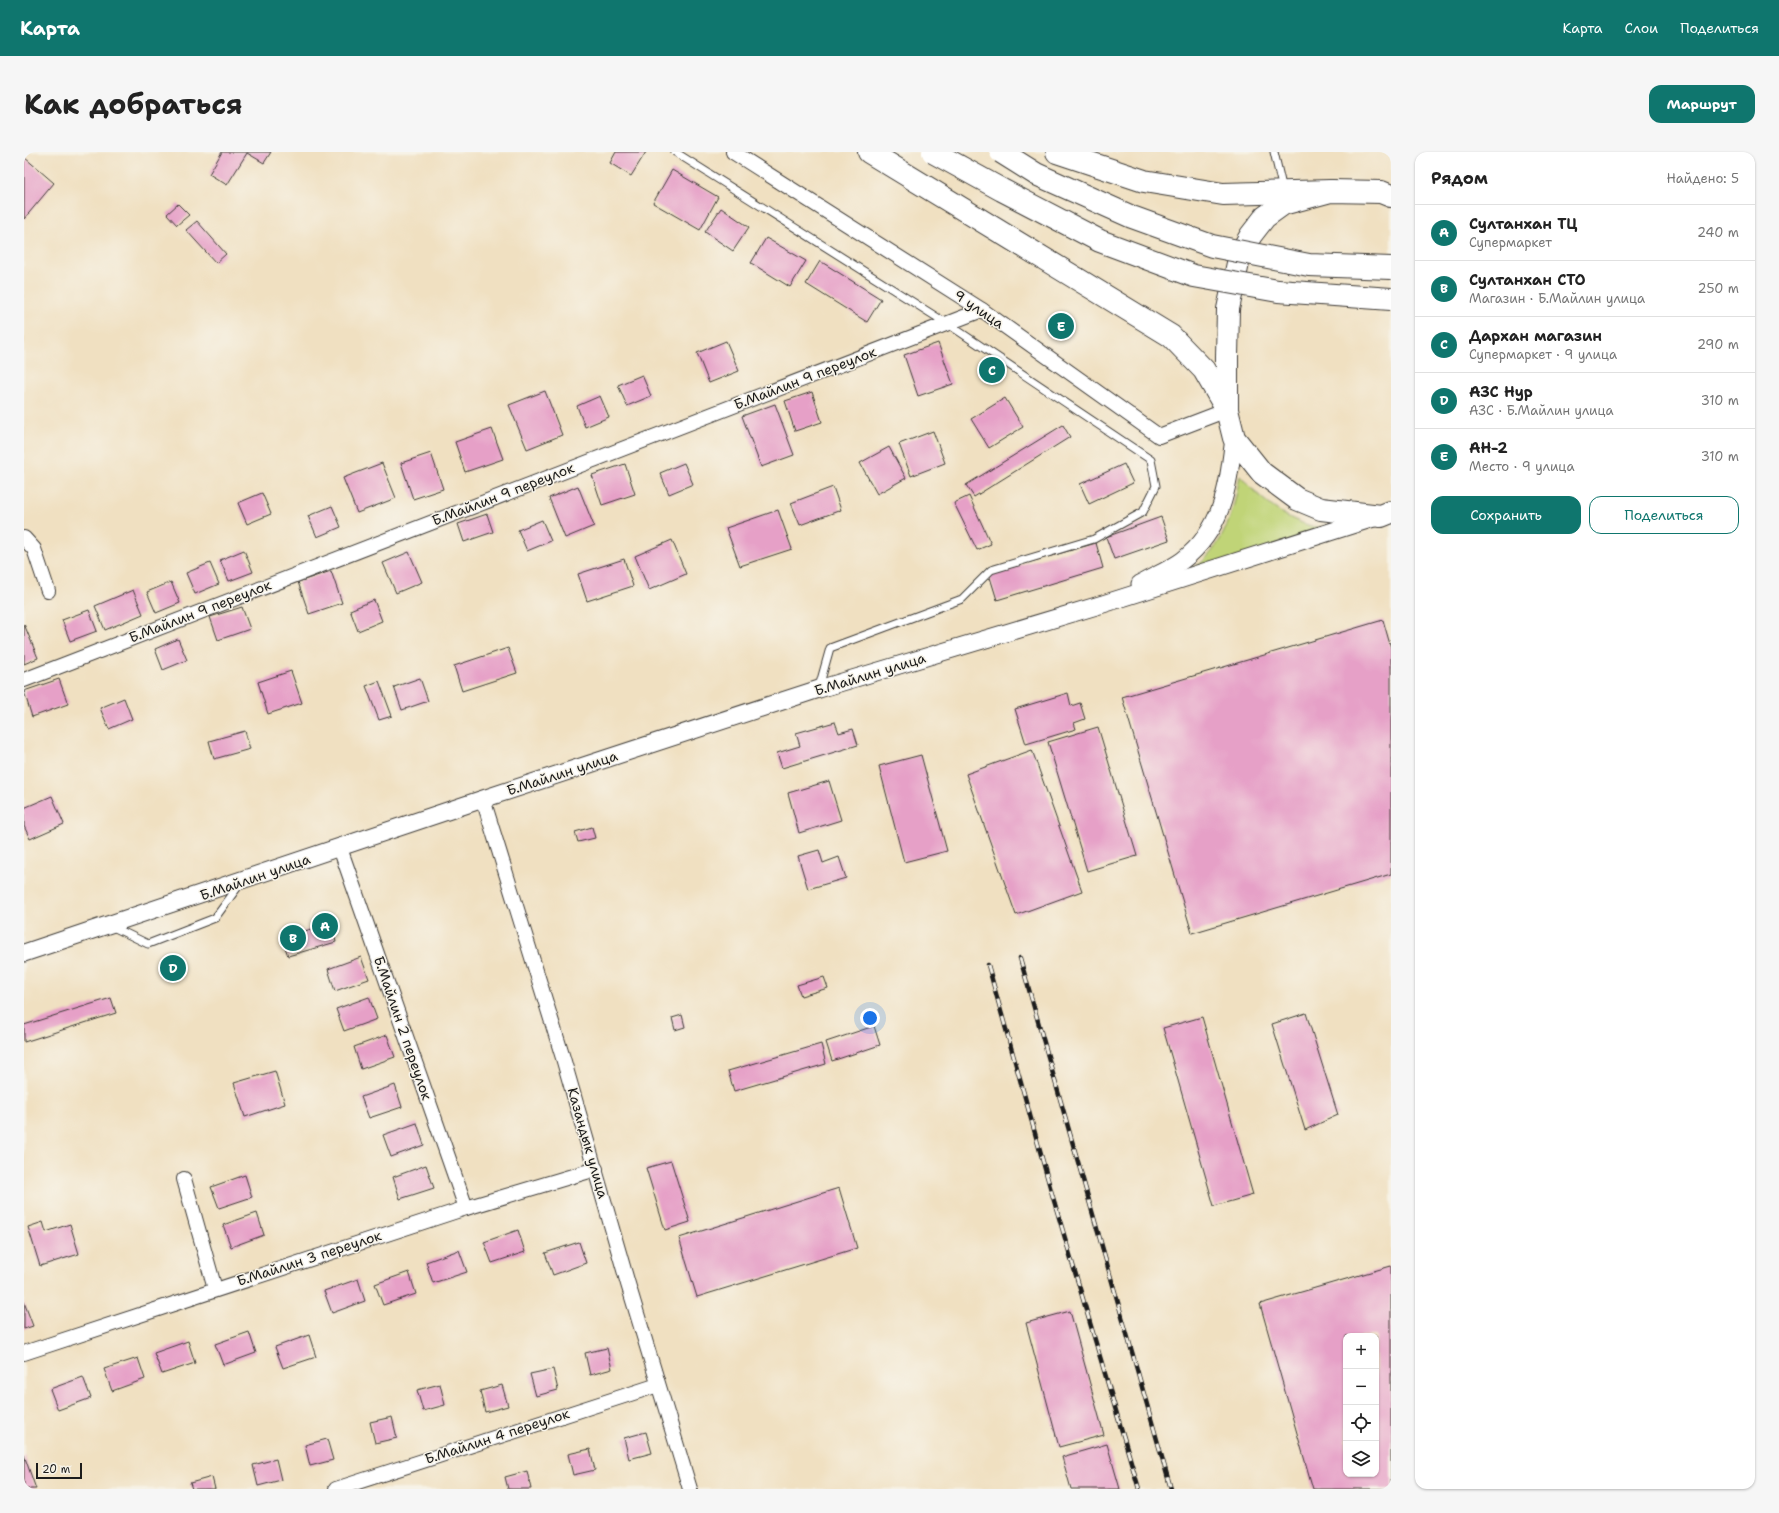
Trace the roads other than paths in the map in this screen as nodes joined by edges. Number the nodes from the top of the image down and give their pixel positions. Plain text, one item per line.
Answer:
1 (674, 152) edge
2 (733, 152) edge
3 (869, 152) edge
4 (934, 152) edge
5 (1001, 152) edge
6 (1057, 152) edge
7 (1274, 152) edge
8 (1388, 190) edge
9 (1331, 191) junction
10 (1284, 192) junction
11 (1391, 268) edge
12 (1391, 299) edge
13 (982, 310) junction
14 (947, 323) junction
15 (1227, 410) junction
16 (1234, 438) junction
17 (1386, 514) edge
18 (24, 538) edge
19 (48, 591) dead end
20 (1103, 604) junction
21 (24, 680) edge
22 (819, 689) junction
23 (483, 799) junction
24 (340, 848) junction
25 (242, 881) junction
26 (108, 926) junction
27 (24, 953) edge
28 (596, 1169) junction
29 (184, 1179) dead end
30 (466, 1208) junction
31 (215, 1289) junction
32 (24, 1352) edge
33 (658, 1385) junction
34 (336, 1489) edge
35 (690, 1489) edge

1 - 14 lane
2 - 13 street, 9 улица
3 - 15 main road
4 - 12 main road, bridge
5 - 11 main road, bridge
6 - 10 main road
7 - 10 lane
8 - 9 main road
9 - 10 main road
9 - 15 main road
13 - 14 street, Б.Майлин 9 переулок
13 - 15 street, 9 улица
14 - 21 street, Б.Майлин 9 переулок
14 - 22 lane
15 - 16 main road
16 - 17 main road
16 - 20 street
17 - 20 street
18 - 19 street
20 - 22 street, Б.Майлин улица
22 - 23 street, Б.Майлин улица
23 - 24 street, Б.Майлин улица
23 - 28 street, Казандык улица
24 - 25 street, Б.Майлин улица
24 - 30 street, Б.Майлин 2 переулок
25 - 26 street, Б.Майлин улица
25 - 26 lane
26 - 27 street, Б.Майлин улица
28 - 30 street, Б.Майлин 3 переулок
28 - 33 street, Казандык улица
29 - 31 street
30 - 31 street, Б.Майлин 3 переулок
31 - 32 street, Б.Майлин 3 переулок
33 - 34 street, Б.Майлин 4 переулок
33 - 35 street, Казандык улица

